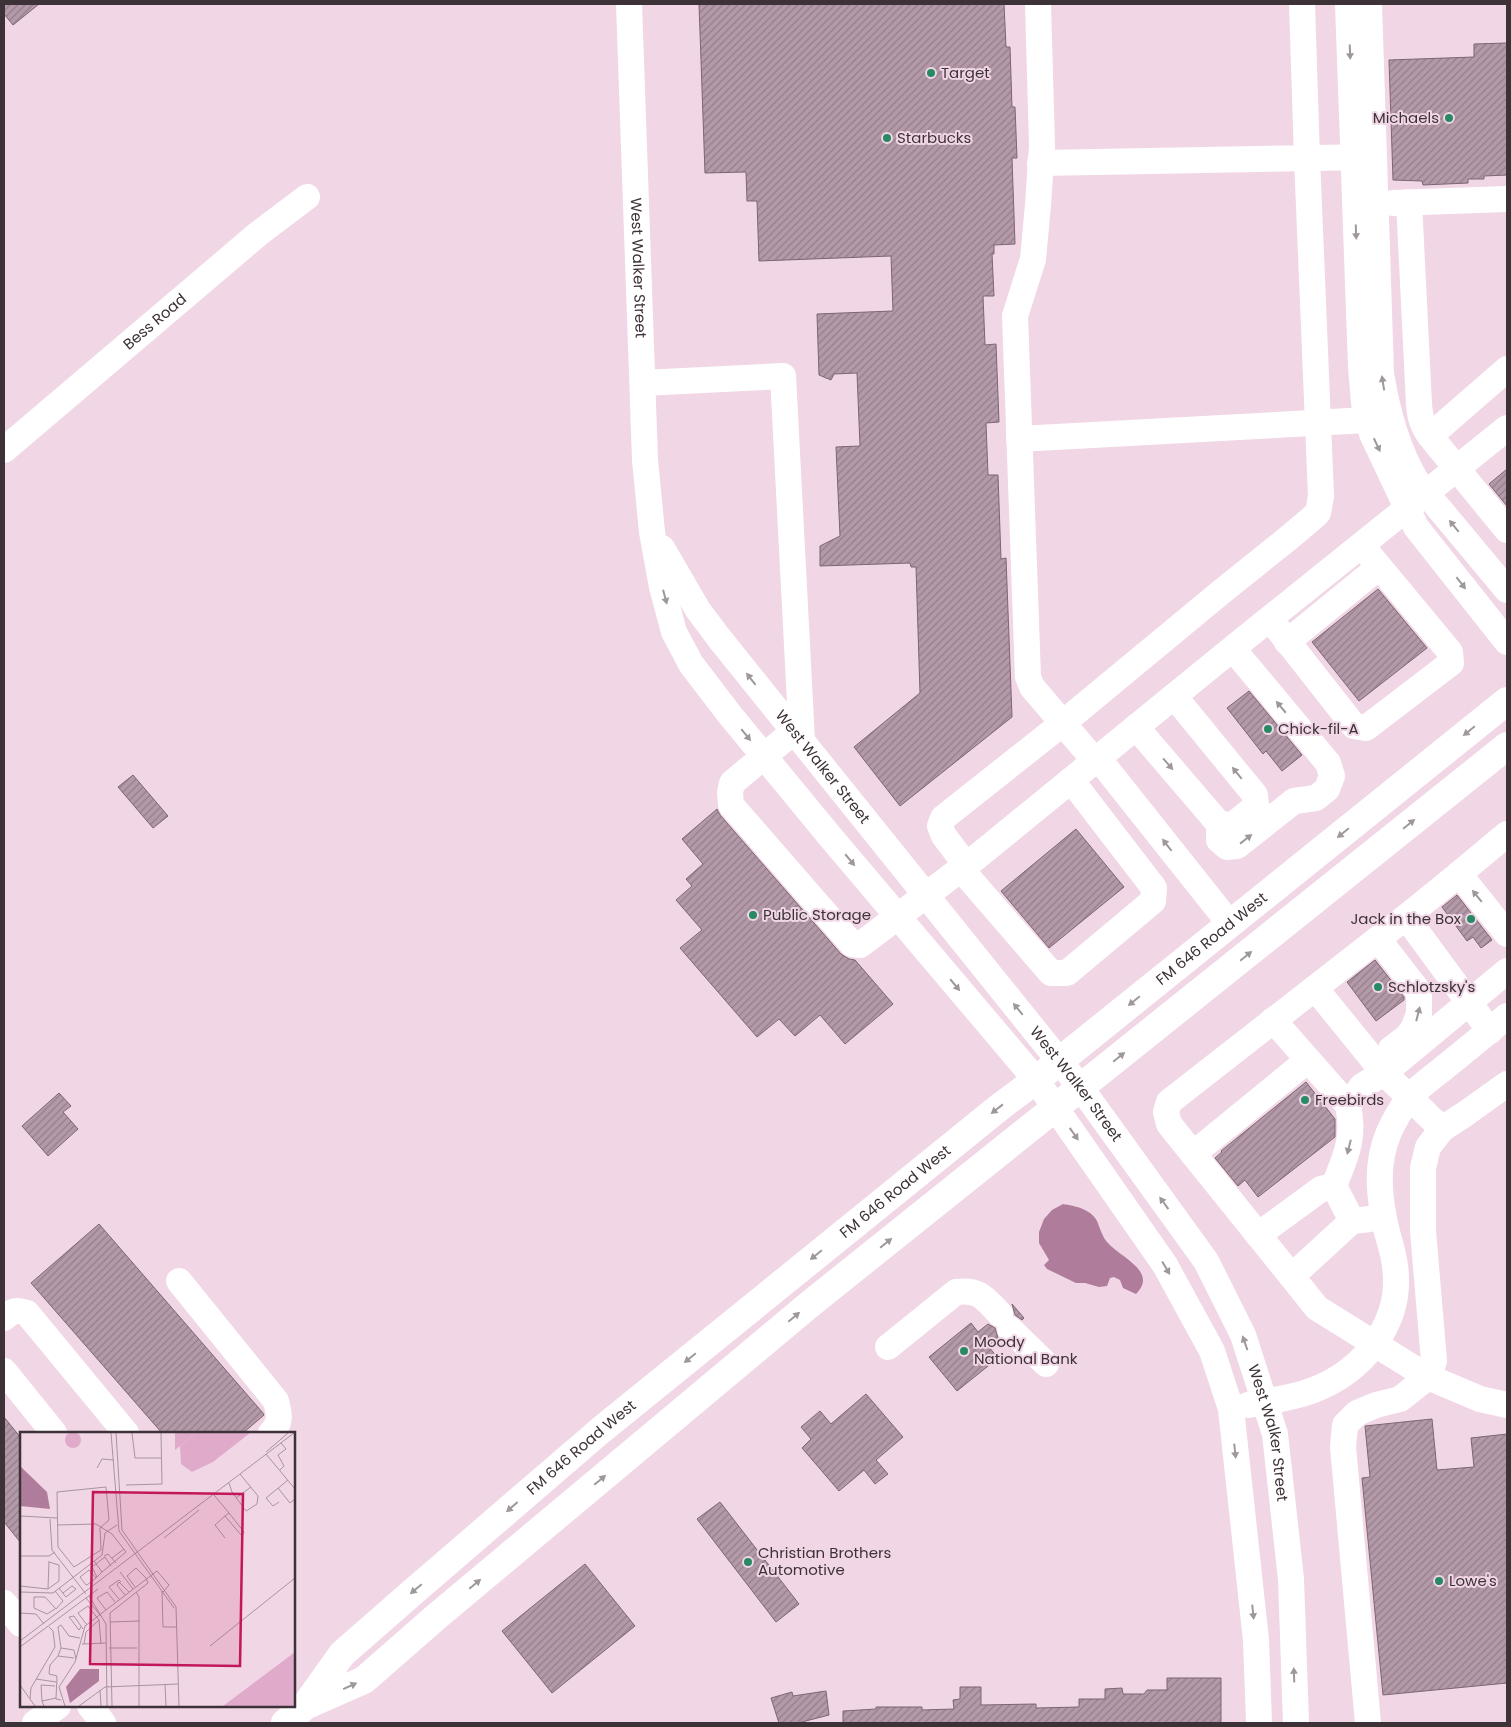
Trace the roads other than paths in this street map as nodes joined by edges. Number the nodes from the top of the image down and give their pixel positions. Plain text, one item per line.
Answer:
1 (629, 4) edge
2 (1038, 4) edge
3 (1302, 4) edge
4 (1348, 4) edge
5 (1369, 4) edge
6 (1364, 157) junction
7 (1307, 158) junction
8 (1040, 163) junction
9 (307, 197) dead end
10 (1507, 199) edge
11 (1409, 202) junction
12 (1365, 204) junction
13 (1507, 369) edge
14 (643, 383) junction
15 (1368, 420) junction
16 (1317, 423) junction
17 (1507, 428) edge
18 (1430, 436) junction
19 (1019, 439) junction
20 (4, 450) edge
21 (1457, 468) junction
22 (1417, 501) junction
23 (1507, 530) edge
24 (652, 532) junction
25 (1362, 546) junction
26 (1379, 567) junction
27 (1507, 590) edge
28 (1270, 619) junction
29 (1287, 642) junction
30 (1507, 642) edge
31 (1232, 649) junction
32 (1174, 696) junction
33 (1507, 701) edge
34 (1063, 723) junction
35 (1136, 727) junction
36 (798, 737) junction
37 (1507, 746) edge
38 (763, 756) junction
39 (1096, 759) junction
40 (1071, 780) junction
41 (1219, 824) junction
42 (1507, 834) edge
43 (964, 867) junction
44 (1466, 868) junction
45 (1191, 875) junction
46 (1154, 888) junction
47 (926, 895) junction
48 (1507, 906) edge
49 (897, 917) junction
50 (1406, 917) junction
51 (1230, 924) junction
52 (1507, 934) edge
53 (1378, 939) junction
54 (1507, 971) edge
55 (1315, 988) junction
56 (1469, 1003) junction
57 (1273, 1020) junction
58 (1498, 1024) edge
59 (1308, 1060) junction
60 (1060, 1061) junction
61 (1380, 1068) junction
62 (1036, 1080) junction
63 (1507, 1084) edge
64 (1081, 1088) junction
65 (1409, 1098) junction
66 (1348, 1105) junction
67 (1056, 1108) junction
68 (1442, 1128) junction
69 (1193, 1154) junction
70 (1334, 1186) junction
71 (1383, 1217) junction
72 (1352, 1221) junction
73 (1258, 1235) junction
74 (1292, 1276) junction
75 (179, 1281) dead end
76 (4, 1318) edge
77 (1376, 1343) junction
78 (888, 1347) dead end
79 (1046, 1364) dead end
80 (4, 1371) edge
81 (1428, 1377) junction
82 (1265, 1401) junction
83 (1507, 1404) edge
84 (1230, 1409) junction
85 (53, 1432) edge
86 (125, 1432) edge
87 (272, 1432) edge
88 (4, 1603) edge
89 (20, 1623) edge
90 (57, 1707) edge
91 (91, 1707) edge
92 (292, 1713) edge
93 (35, 1723) edge
94 (103, 1723) edge
95 (1259, 1723) edge
96 (1296, 1723) edge
97 (1368, 1723) edge

1 - 14 street, West Walker Street
2 - 8 street
3 - 7 street
4 -> 6 street
5 - 6 street
6 - 7 street
6 - 12 street
7 - 8 street
7 - 16 street
8 - 19 street
9 - 20 street, Bess Road
10 - 11 street
11 - 12 street
11 - 18 street
12 -> 15 street
22 -> 12 street
13 - 18 street
14 - 24 street, West Walker Street
14 - 36 street
15 - 16 street
15 -> 22 street
16 - 19 street
16 - 34 street
17 - 21 street
18 - 21 street
19 - 34 street
21 - 22 street
21 - 23 street
22 - 25 street
27 -> 22 street
22 -> 30 street
36 -> 24 street, West Walker Street
24 -> 38 street, West Walker Street
25 - 26 street
25 - 28 street
26 - 29 street
26 - 29 street
28 - 29 street
28 - 31 street
31 - 32 street
41 -> 31 street
32 - 35 street
41 -> 32 street
33 -> 51 main road, FM 646 Road West
34 - 39 street
34 - 43 street
35 - 39 street
35 -> 41 street
36 - 38 street
36 - 47 street, West Walker Street
64 -> 37 main road, FM 646 Road West
38 -> 49 street, West Walker Street
38 - 49 street
39 - 40 street
45 -> 39 street
40 - 43 street
40 - 46 street
42 - 44 street
43 - 46 street
43 - 47 street
44 - 48 street
44 - 50 street
52 -> 44 street
45 - 46 street
45 - 51 street
47 - 49 street
60 -> 47 street, West Walker Street
49 -> 62 street, West Walker Street
50 - 53 street
50 - 56 street
51 -> 60 main road, FM 646 Road West
53 - 55 street
61 -> 53 street
54 - 56 street
55 - 57 street
55 - 61 street
56 - 58 street
56 - 61 street
57 - 59 street
57 - 69 street
58 - 65 street
59 - 66 street
59 - 69 street
60 - 62 main road, FM 646 Road West
60 - 64 street, West Walker Street
61 - 65 street
61 - 66 street
62 - 67 street, West Walker Street
62 -> 92 main road, FM 646 Road West
63 - 68 street
64 - 67 main road, FM 646 Road West
82 -> 64 street, West Walker Street
65 - 68 street
65 - 71 street
66 -> 70 street
67 -> 84 street, West Walker Street
92 -> 67 main road, FM 646 Road West
68 - 81 street
69 - 73 street
70 - 72 street
70 - 73 street
71 - 72 street
71 - 77 street
72 - 74 street
73 - 74 street
74 - 77 street
75 - 87 street
76 - 86 street
77 - 81 street
77 - 82 street
78 - 79 street
80 - 85 street
81 - 83 street
81 - 97 street
82 - 84 street
96 -> 82 street, West Walker Street
84 -> 95 street, West Walker Street
88 - 89 street
90 - 93 street
91 - 94 street

